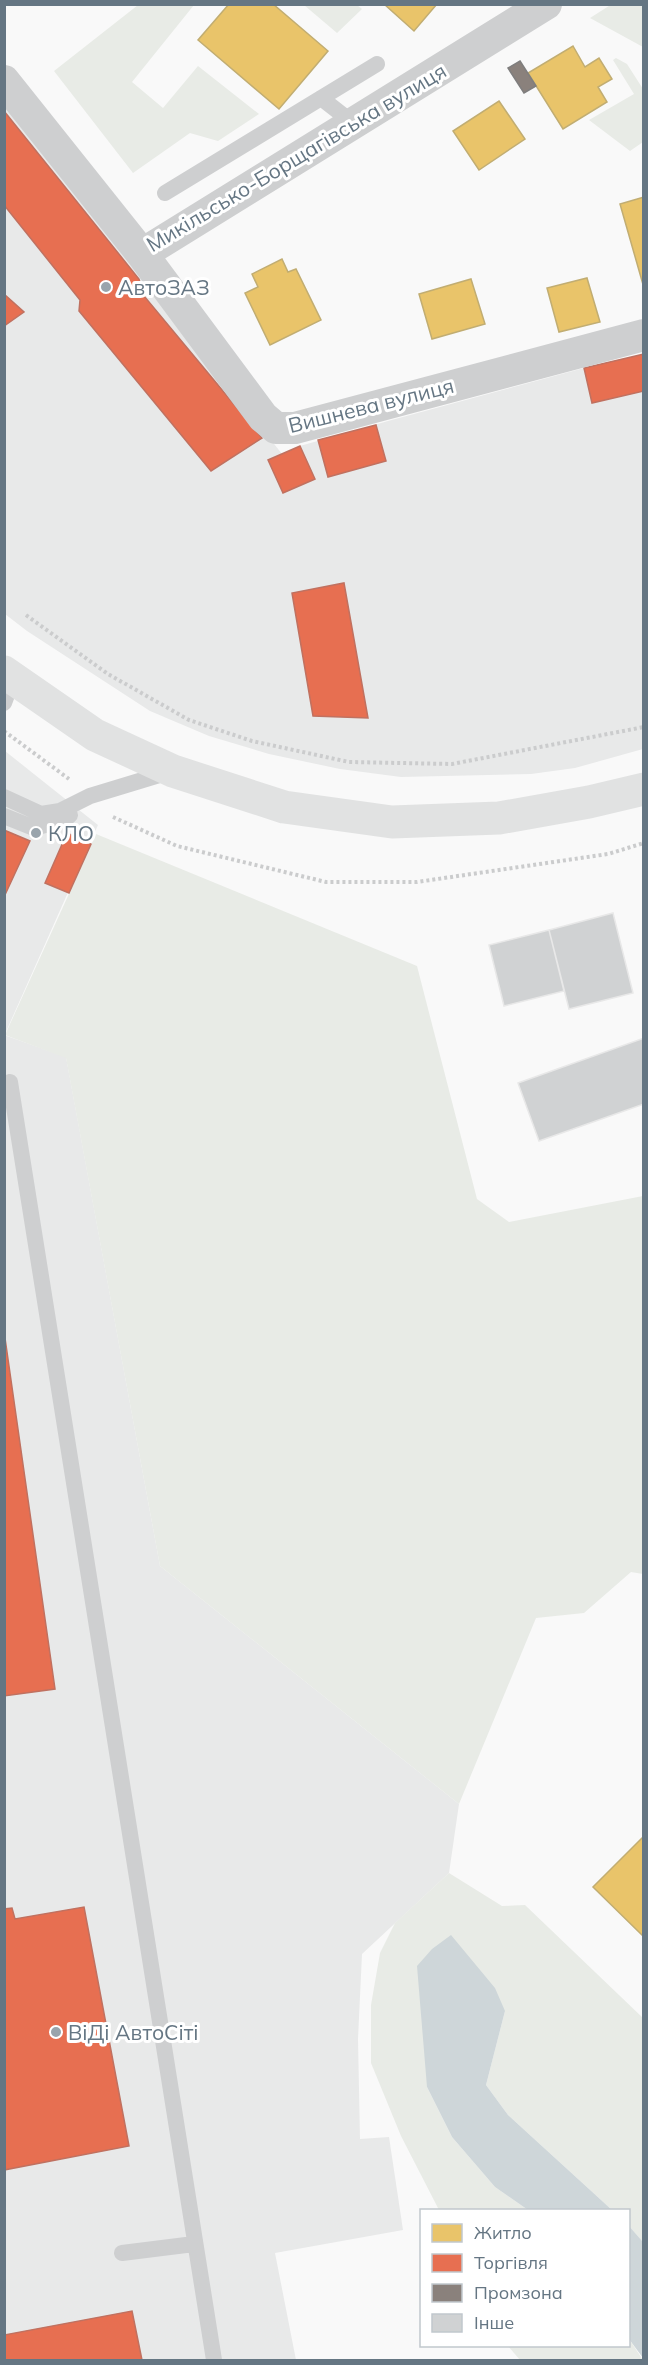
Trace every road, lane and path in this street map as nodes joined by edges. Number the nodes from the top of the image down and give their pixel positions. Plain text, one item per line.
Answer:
1 (546, 4) edge
2 (377, 64) dead end
3 (4, 81) edge
4 (321, 98) junction
5 (353, 123) junction
6 (165, 193) dead end
7 (142, 254) junction
8 (644, 335) edge
9 (26, 615) dead end
10 (7, 685) edge
11 (644, 727) edge
12 (4, 731) edge
13 (173, 771) junction
14 (644, 789) edge
15 (90, 796) junction
16 (4, 797) edge
17 (4, 816) edge
18 (644, 843) edge
19 (10, 1082) dead end
20 (194, 2244) junction
21 (122, 2253) dead end
22 (214, 2361) edge

1 - 5 street, Микільсько-Борщагівська вулиця
2 - 4 lane
3 - 7 street, Микільсько-Борщагівська вулиця
4 - 5 lane
4 - 6 lane
5 - 7 street, Микільсько-Борщагівська вулиця
7 - 8 street, Вишнева вулиця
9 - 11 path
10 - 13 main road
12 - 15 path
13 - 14 main road
13 - 15 lane
15 - 16 lane
15 - 17 lane
15 - 18 path
19 - 20 lane
20 - 21 lane
20 - 22 lane

